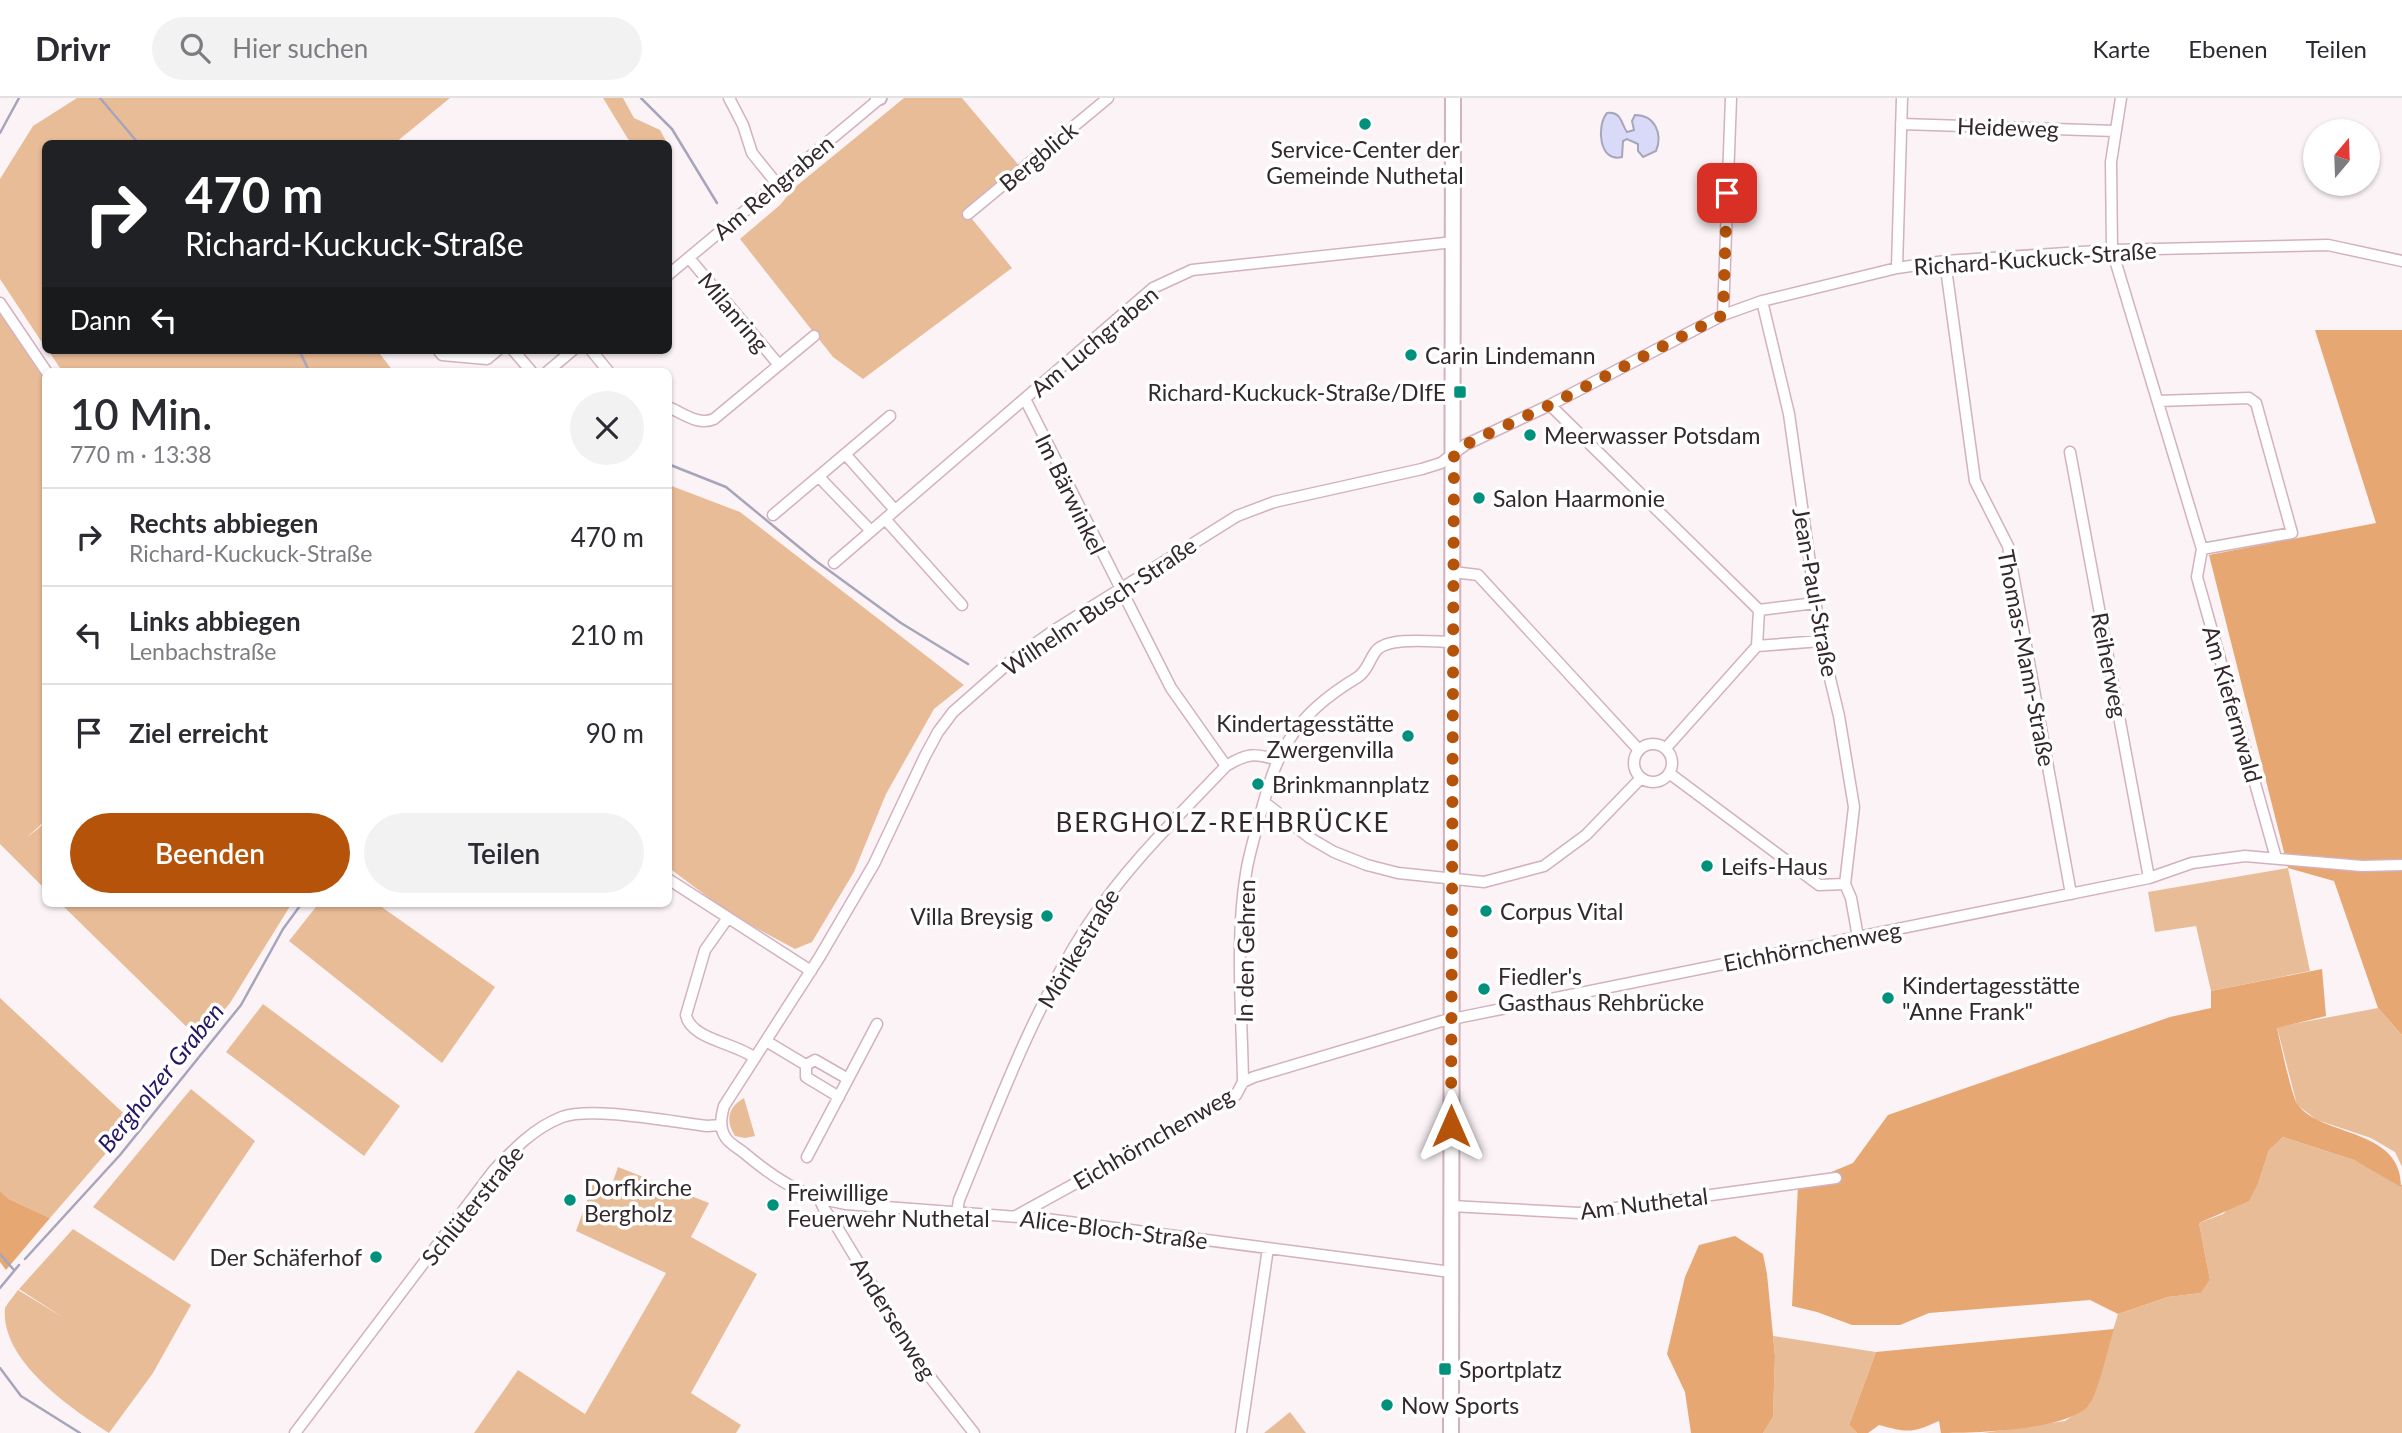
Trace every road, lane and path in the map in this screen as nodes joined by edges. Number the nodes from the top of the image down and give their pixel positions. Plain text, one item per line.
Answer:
1 (729, 98) edge
2 (1108, 98) edge
3 (1454, 98) edge
4 (1731, 98) edge
5 (1902, 98) edge
6 (2121, 98) edge
7 (878, 99) edge
8 (1901, 124) junction
9 (2115, 131) junction
10 (777, 184) junction
11 (968, 215) dead end
12 (1454, 242) junction
13 (2112, 250) junction
14 (689, 258) junction
15 (1945, 261) junction
16 (2402, 261) edge
17 (1897, 268) junction
18 (672, 272) edge
19 (1762, 301) junction
20 (0, 303) edge
21 (1723, 315) junction
22 (814, 336) dead end
23 (441, 354) edge
24 (493, 354) edge
25 (516, 354) edge
26 (568, 354) edge
27 (594, 354) edge
28 (779, 365) junction
29 (44, 368) edge
30 (528, 368) edge
31 (552, 368) edge
32 (606, 368) edge
33 (1025, 399) junction
34 (2158, 401) junction
35 (1550, 405) junction
36 (672, 409) edge
37 (890, 416) dead end
38 (2070, 452) dead end
39 (1454, 454) junction
40 (846, 455) junction
41 (819, 477) junction
42 (895, 510) junction
43 (773, 516) dead end
44 (885, 519) junction
45 (871, 531) junction
46 (2202, 549) junction
47 (834, 564) dead end
48 (1453, 572) junction
49 (1119, 588) junction
50 (1815, 603) junction
51 (962, 605) dead end
52 (1759, 610) junction
53 (1821, 641) junction
54 (1453, 642) junction
55 (1757, 646) junction
56 (1665, 748) junction
57 (1639, 750) junction
58 (1278, 760) junction
59 (1226, 766) junction
60 (1669, 773) junction
61 (1641, 778) junction
62 (1264, 802) junction
63 (2276, 858) junction
64 (2402, 865) edge
65 (2149, 877) junction
66 (1451, 880) junction
67 (672, 882) edge
68 (1845, 884) junction
69 (2071, 894) junction
70 (727, 919) junction
71 (1858, 937) junction
72 (811, 971) junction
73 (1452, 1019) junction
74 (877, 1024) dead end
75 (766, 1041) junction
76 (755, 1058) junction
77 (806, 1065) junction
78 (848, 1079) junction
79 (1243, 1082) junction
80 (839, 1097) junction
81 (721, 1125) junction
82 (807, 1157) dead end
83 (1836, 1178) dead end
84 (820, 1200) junction
85 (1451, 1206) junction
86 (957, 1212) junction
87 (1015, 1216) junction
88 (1268, 1248) junction
89 (1451, 1272) junction
90 (295, 1433) edge
91 (974, 1433) edge
92 (1241, 1433) edge
93 (1451, 1433) edge

1 - 10 street
2 - 11 street, Bergblick
3 - 12 main road
4 - 21 street
5 - 8 street
6 - 9 street, Am Kiefernwald
7 - 10 street, Am Rehgraben
8 - 9 street, Heideweg
8 - 17 street
9 - 13 street, Am Kiefernwald
10 - 14 street, Am Rehgraben
12 - 33 street, Am Luchgraben
12 - 39 main road
13 - 15 street, Richard-Kuckuck-Straße
13 - 16 street, Richard-Kuckuck-Straße
13 - 34 street, Am Kiefernwald
14 - 18 street, Am Rehgraben
14 - 28 street, Milanring
15 - 17 street, Richard-Kuckuck-Straße
15 - 69 street, Thomas-Mann-Straße
17 - 19 street, Richard-Kuckuck-Straße
19 - 21 street, Richard-Kuckuck-Straße
19 - 50 street, Jean-Paul-Straße
20 - 29 street
21 - 35 street, Richard-Kuckuck-Straße
22 - 28 street, Milanring
23 - 24 street
25 - 30 street
26 - 31 street
27 - 32 street
28 - 36 street, Milanring
33 - 42 street, Am Luchgraben
33 - 49 street, Im Bärwinkel
34 - 46 street, Am Kiefernwald
34 - 46 street
35 - 39 street, Richard-Kuckuck-Straße
35 - 52 street
37 - 40 street
38 - 65 street, Reiherweg
39 - 48 main road
39 - 49 street, Wilhelm-Busch-Straße
40 - 41 street
40 - 42 street
41 - 43 street
41 - 45 street
42 - 44 street, Am Luchgraben
44 - 45 street, Am Luchgraben
44 - 51 street
45 - 47 street, Am Luchgraben
46 - 63 street, Am Kiefernwald
48 - 54 main road
48 - 57 street
49 - 59 street, Im Bärwinkel
49 - 72 street, Wilhelm-Busch-Straße
50 - 52 street
50 - 53 street, Jean-Paul-Straße
52 - 55 street
53 - 55 street
53 - 68 street, Jean-Paul-Straße
54 - 58 street, In den Gehren
54 - 66 main road
55 - 56 street
56 - 57 street
56 - 60 street
57 - 61 street
58 - 59 street, Mörikestraße
58 - 62 street, In den Gehren
59 - 86 street, Mörikestraße
60 - 61 street
60 - 68 street
61 - 66 street
62 - 66 street
62 - 79 street, In den Gehren
63 - 64 street, Eichhörnchenweg
63 - 65 street, Eichhörnchenweg
65 - 69 street, Eichhörnchenweg
66 - 73 main road
67 - 70 street
68 - 71 street
69 - 71 street, Eichhörnchenweg
70 - 72 street
70 - 76 street
71 - 73 street, Eichhörnchenweg
72 - 75 street, Wilhelm-Busch-Straße
73 - 79 street, Eichhörnchenweg
73 - 85 main road
74 - 78 street
75 - 76 street, Wilhelm-Busch-Straße
75 - 77 street
76 - 81 street, Wilhelm-Busch-Straße
77 - 78 street
77 - 80 street
78 - 80 street
79 - 87 street, Eichhörnchenweg
80 - 82 street
81 - 84 street, Alice-Bloch-Straße
81 - 90 street, Schlüterstraße
83 - 85 street, Am Nuthetal
84 - 86 street, Alice-Bloch-Straße
84 - 91 street, Andersenweg
85 - 89 main road
86 - 87 street, Alice-Bloch-Straße
87 - 88 street, Alice-Bloch-Straße
88 - 89 street, Alice-Bloch-Straße
88 - 92 street
89 - 93 main road

